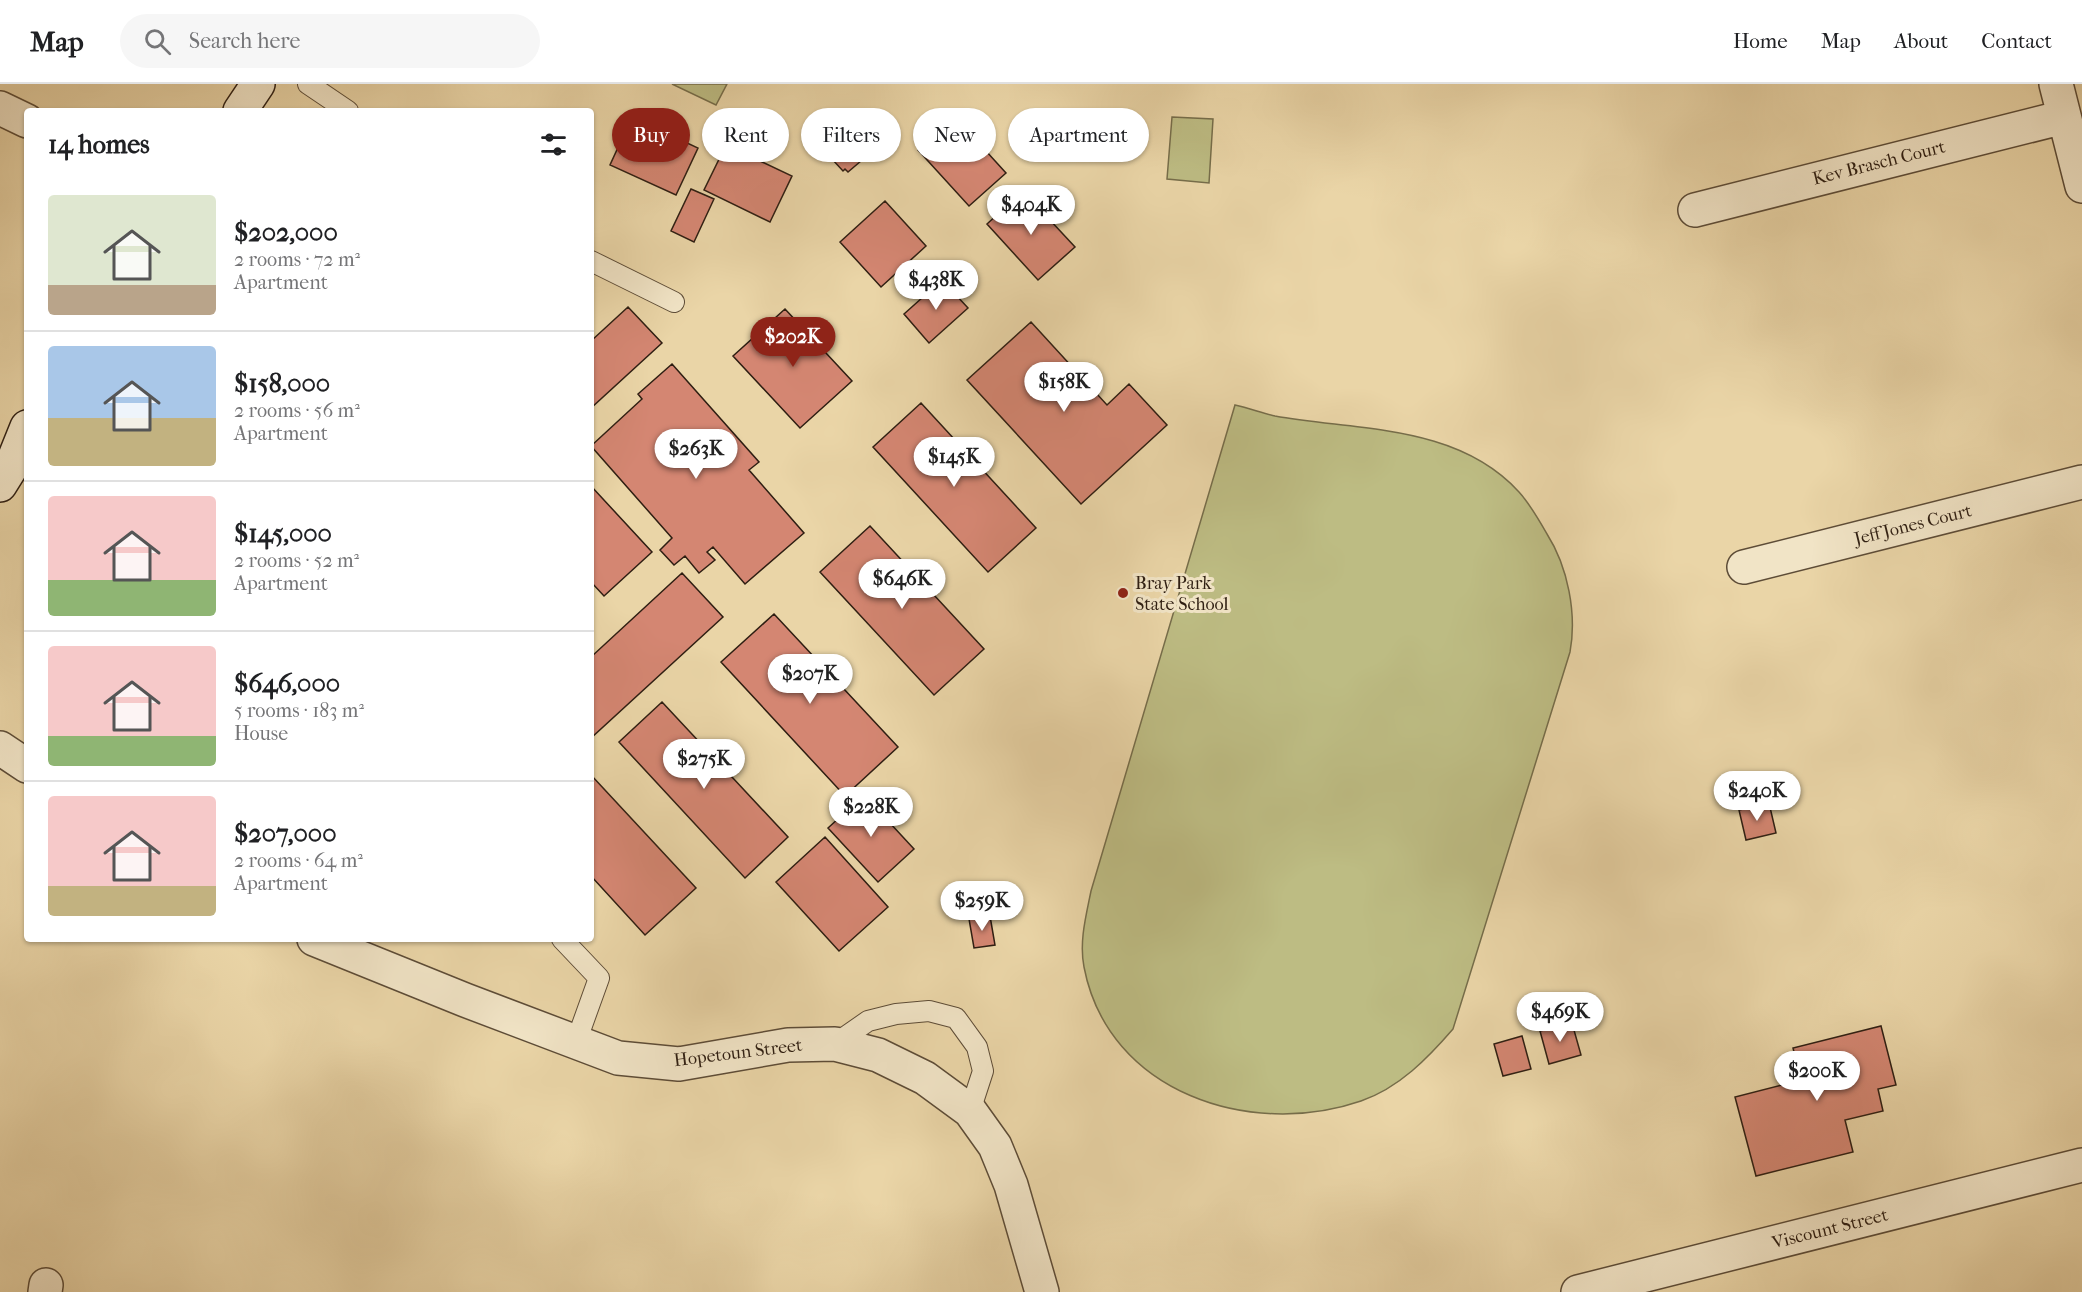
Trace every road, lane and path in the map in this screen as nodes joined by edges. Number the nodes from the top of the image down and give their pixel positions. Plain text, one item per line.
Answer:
1 (258, 84) edge
2 (308, 84) edge
3 (2056, 84) edge
4 (0, 108) edge
5 (242, 108) edge
6 (344, 108) edge
7 (2064, 117) junction
8 (24, 120) edge
9 (2082, 186) edge
10 (1695, 210) dead end
11 (594, 262) edge
12 (674, 302) dead end
13 (24, 424) edge
14 (24, 434) edge
15 (0, 447) edge
16 (2082, 482) edge
17 (0, 485) edge
18 (1744, 567) dead end
19 (0, 748) edge
20 (24, 764) edge
21 (322, 942) edge
22 (565, 942) edge
23 (576, 1042) junction
24 (835, 1044) junction
25 (970, 1111) junction
26 (2082, 1165) edge
27 (1659, 1282) edge
28 (1042, 1292) edge
29 (1578, 1292) edge

1 - 5 street
2 - 6 lane
3 - 7 street
4 - 8 street
7 - 9 street
7 - 10 street, Kev Brasch Court
11 - 12 lane
13 - 15 street
14 - 17 street
16 - 18 street, Jeff Jones Court
19 - 20 street
21 - 23 street, Hopetoun Street
22 - 23 lane
23 - 24 street, Hopetoun Street
24 - 25 street, Hopetoun Street
24 - 25 lane
25 - 28 street, Hopetoun Street
26 - 27 street, Viscount Street
27 - 29 street, Viscount Street

